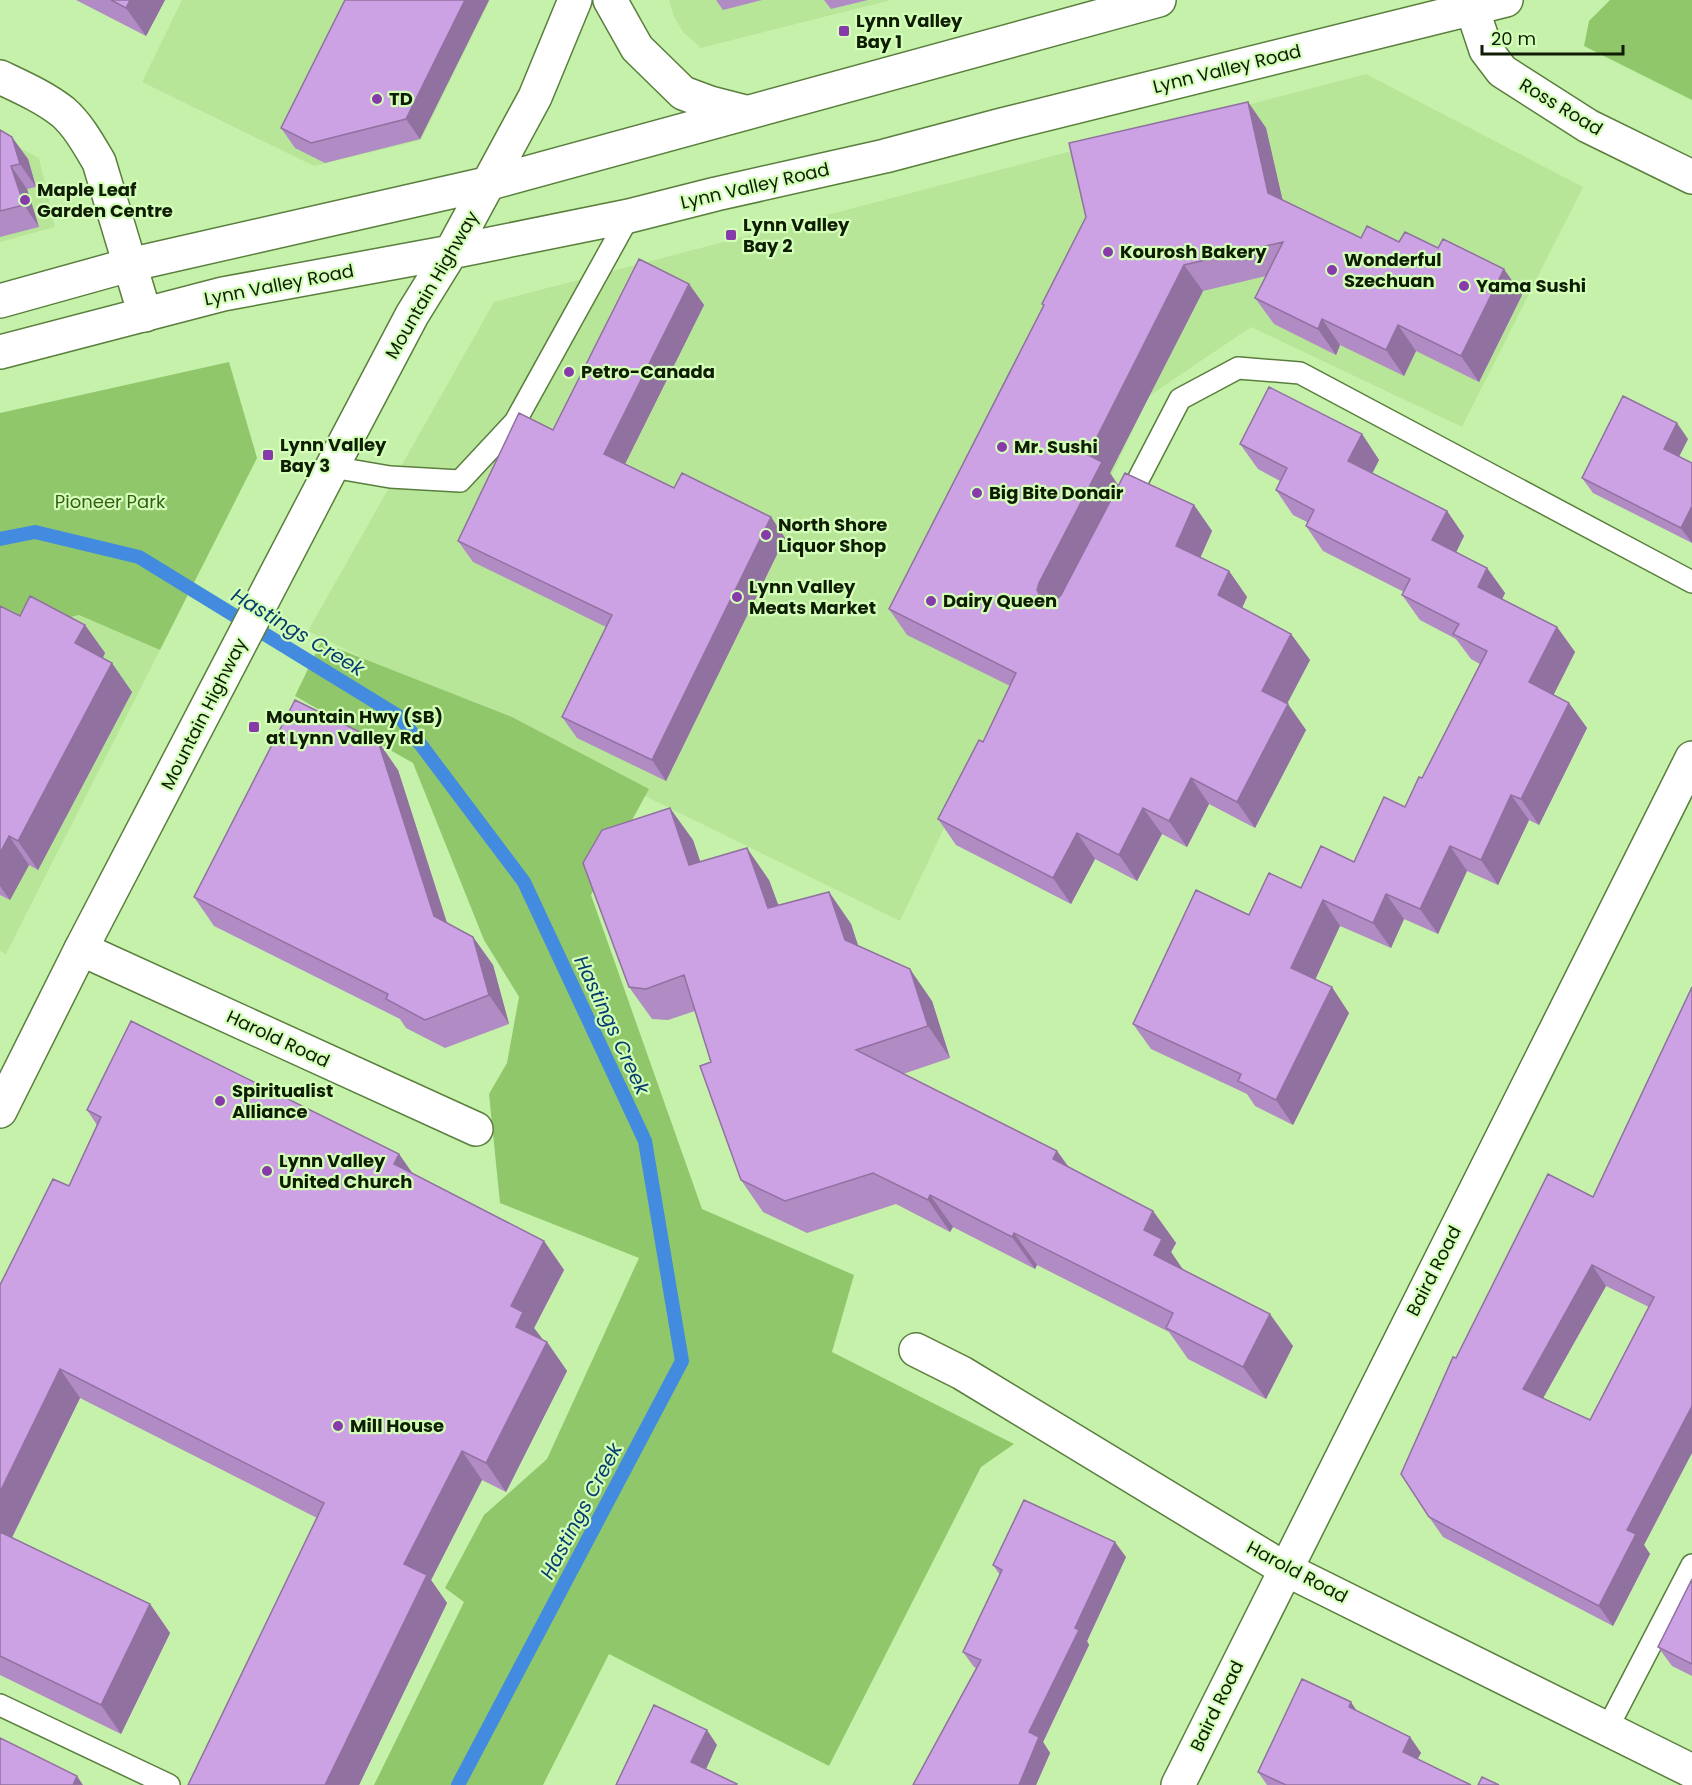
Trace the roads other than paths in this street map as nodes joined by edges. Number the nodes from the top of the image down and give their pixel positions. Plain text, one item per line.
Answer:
1 (575, 0) edge
2 (610, 0) edge
3 (1159, 0) edge
4 (1506, 0) edge
5 (1473, 4) edge
6 (0, 77) edge
7 (745, 112) junction
8 (1692, 177) edge
9 (490, 183) junction
10 (629, 216) junction
11 (451, 252) junction
12 (129, 265) junction
13 (0, 302) edge
14 (145, 315) junction
15 (0, 352) edge
16 (332, 467) junction
17 (1116, 522) edge
18 (1692, 582) edge
19 (1692, 758) edge
20 (81, 949) junction
21 (0, 1111) edge
22 (476, 1129) dead end
23 (916, 1350) dead end
24 (1692, 1565) edge
25 (1285, 1569) junction
26 (0, 1705) edge
27 (1607, 1729) junction
28 (1692, 1771) edge
29 (169, 1785) edge
30 (1178, 1785) edge

1 - 9 street, Mountain Highway
2 - 7 street
3 - 7 street
4 - 5 street, Lynn Valley Road
5 - 8 street, Ross Road
5 - 10 street, Lynn Valley Road
6 - 12 street
7 - 9 street
9 - 11 street, Mountain Highway
9 - 12 street
10 - 11 street, Lynn Valley Road
10 - 16 lane
11 - 14 street, Lynn Valley Road
11 - 16 street, Mountain Highway
12 - 13 street
12 - 14 street
14 - 15 street, Lynn Valley Road
16 - 20 street, Mountain Highway
17 - 18 lane
19 - 25 street, Baird Road
20 - 21 street, Mountain Highway
20 - 22 street, Harold Road
23 - 25 street, Harold Road
24 - 27 lane
25 - 27 street, Harold Road
25 - 30 street, Baird Road
26 - 29 lane
27 - 28 street, Harold Road

